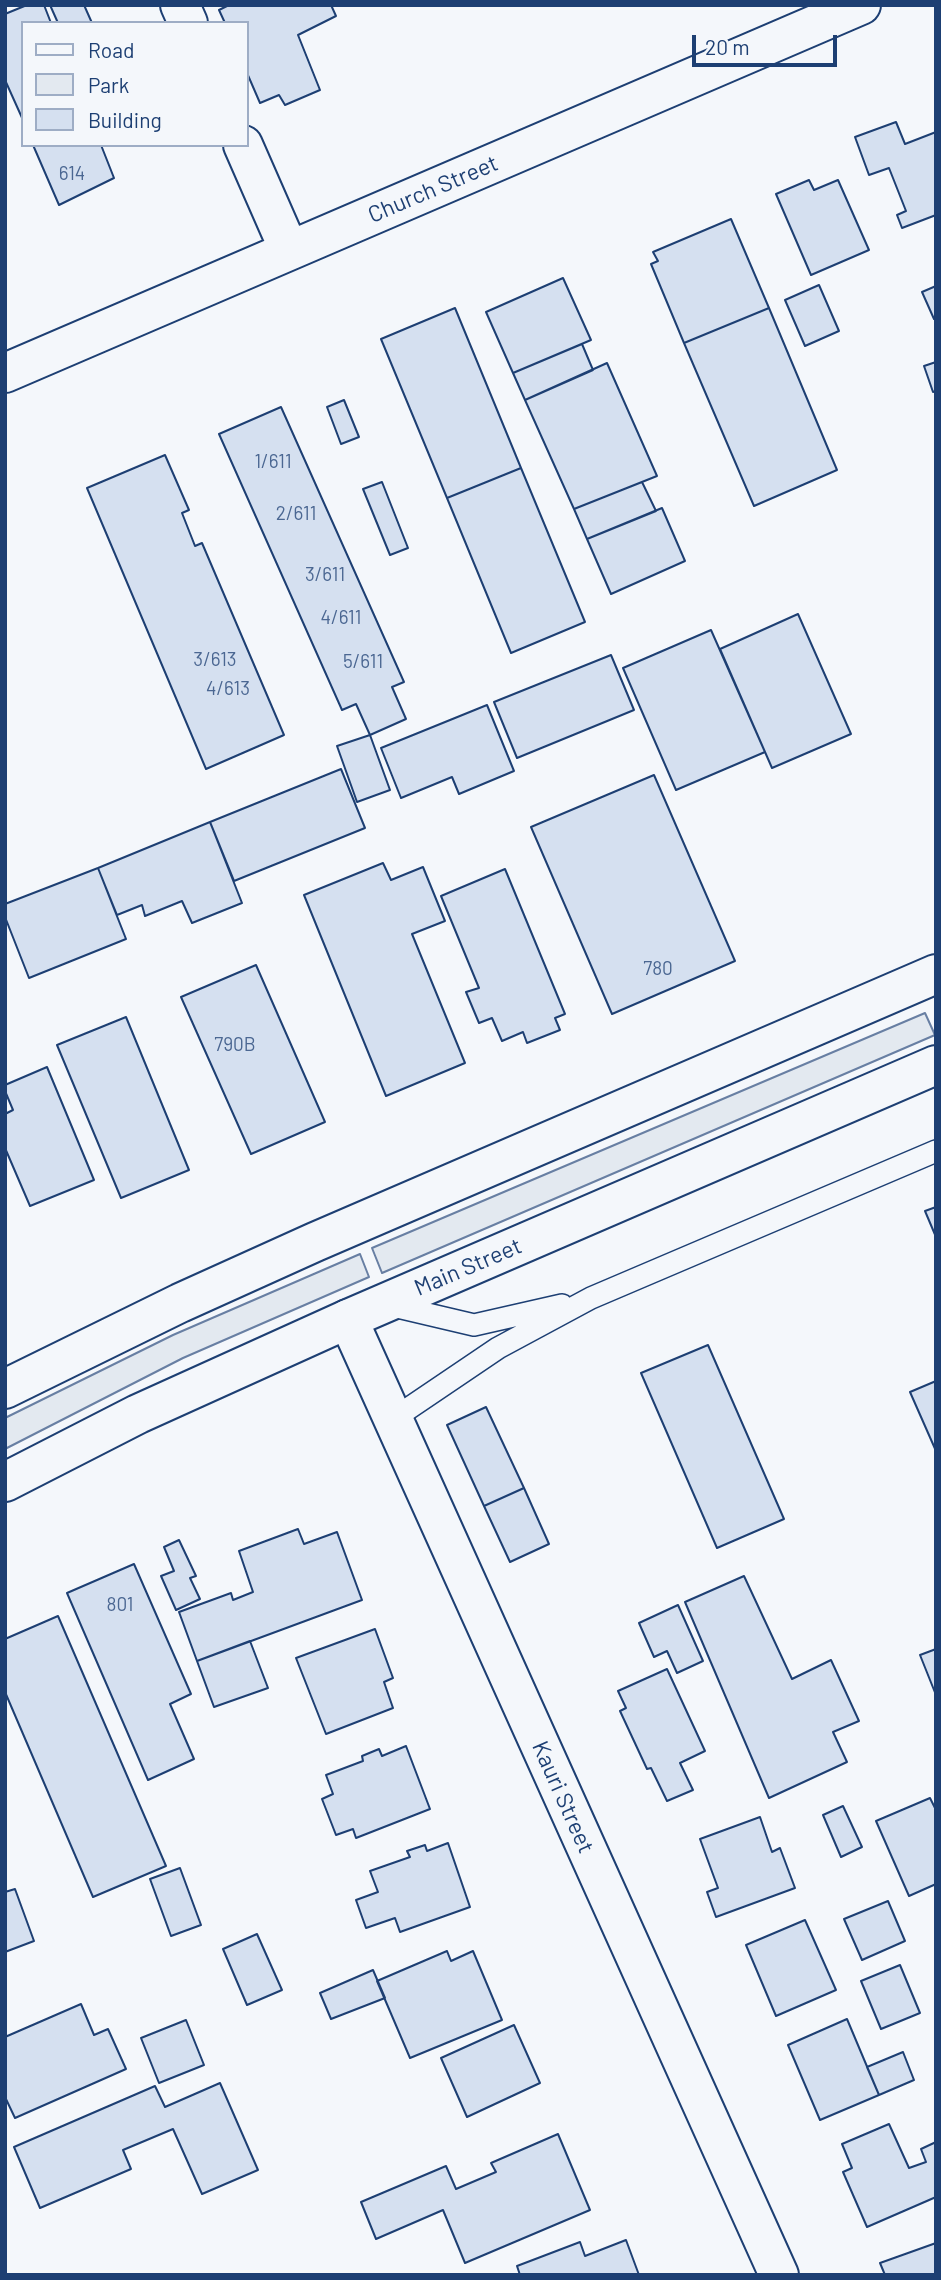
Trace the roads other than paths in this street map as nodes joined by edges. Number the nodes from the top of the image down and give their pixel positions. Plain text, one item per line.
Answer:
1 (180, 5) edge
2 (861, 5) edge
3 (187, 21) edge
4 (244, 147) edge
5 (289, 250) junction
6 (5, 373) edge
7 (936, 974) edge
8 (936, 1065) edge
9 (936, 1151) edge
10 (591, 1298) junction
11 (383, 1304) junction
12 (348, 1319) junction
13 (5, 1389) edge
14 (393, 1419) junction
15 (5, 1482) edge
16 (779, 2275) edge

1 - 3 main road
2 - 5 main road, Church Street
4 - 5 main road
5 - 6 main road, Church Street
7 - 13 main road
8 - 11 main road, Main Street
9 - 10 lane
10 - 11 lane
10 - 14 lane
11 - 12 main road, Main Street
12 - 14 main road, Kauri Street
12 - 15 main road, Main Street
14 - 16 main road, Kauri Street

